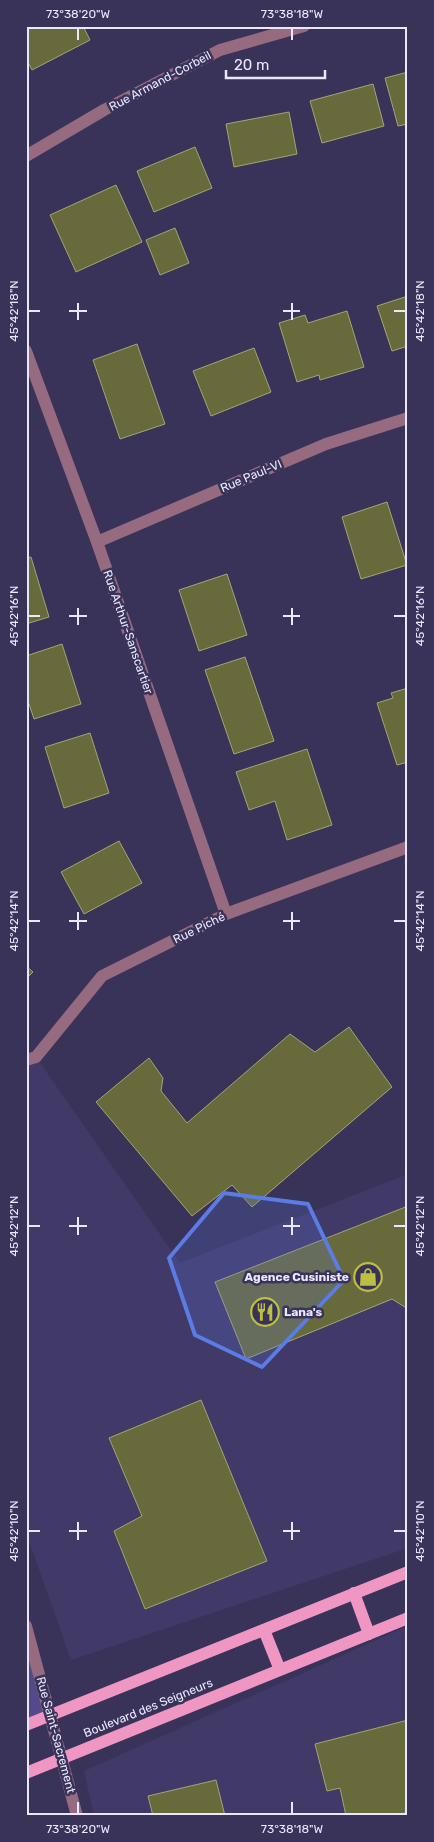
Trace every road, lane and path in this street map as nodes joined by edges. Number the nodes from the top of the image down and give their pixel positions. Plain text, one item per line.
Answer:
1 (304, 26) edge
2 (26, 156) edge
3 (26, 351) edge
4 (408, 418) edge
5 (97, 542) junction
6 (408, 848) edge
7 (226, 914) junction
8 (26, 1060) edge
9 (408, 1572) edge
10 (354, 1594) junction
11 (408, 1618) edge
12 (26, 1626) edge
13 (264, 1630) junction
14 (369, 1634) junction
15 (280, 1670) junction
16 (52, 1716) junction
17 (26, 1725) edge
18 (63, 1757) junction
19 (26, 1773) edge
20 (77, 1816) edge

1 - 2 street, Rue Armand-Corbeil
3 - 5 street, Rue Arthur-Sanscartier
4 - 5 street, Rue Paul-VI
5 - 7 street, Rue Arthur-Sanscartier
6 - 7 street, Rue Piché
7 - 8 street, Rue Piché
9 - 10 main road
10 - 13 main road
10 - 14 main road
11 - 14 main road, Boulevard des Seigneurs
12 - 16 street, Rue Saint-Sacrement
13 - 15 main road
13 - 16 main road
14 - 15 main road, Boulevard des Seigneurs
15 - 18 main road, Boulevard des Seigneurs
16 - 17 main road
16 - 18 street, Rue Saint-Sacrement
18 - 19 main road, Boulevard des Seigneurs
18 - 20 street, Rue Saint-Sacrement

